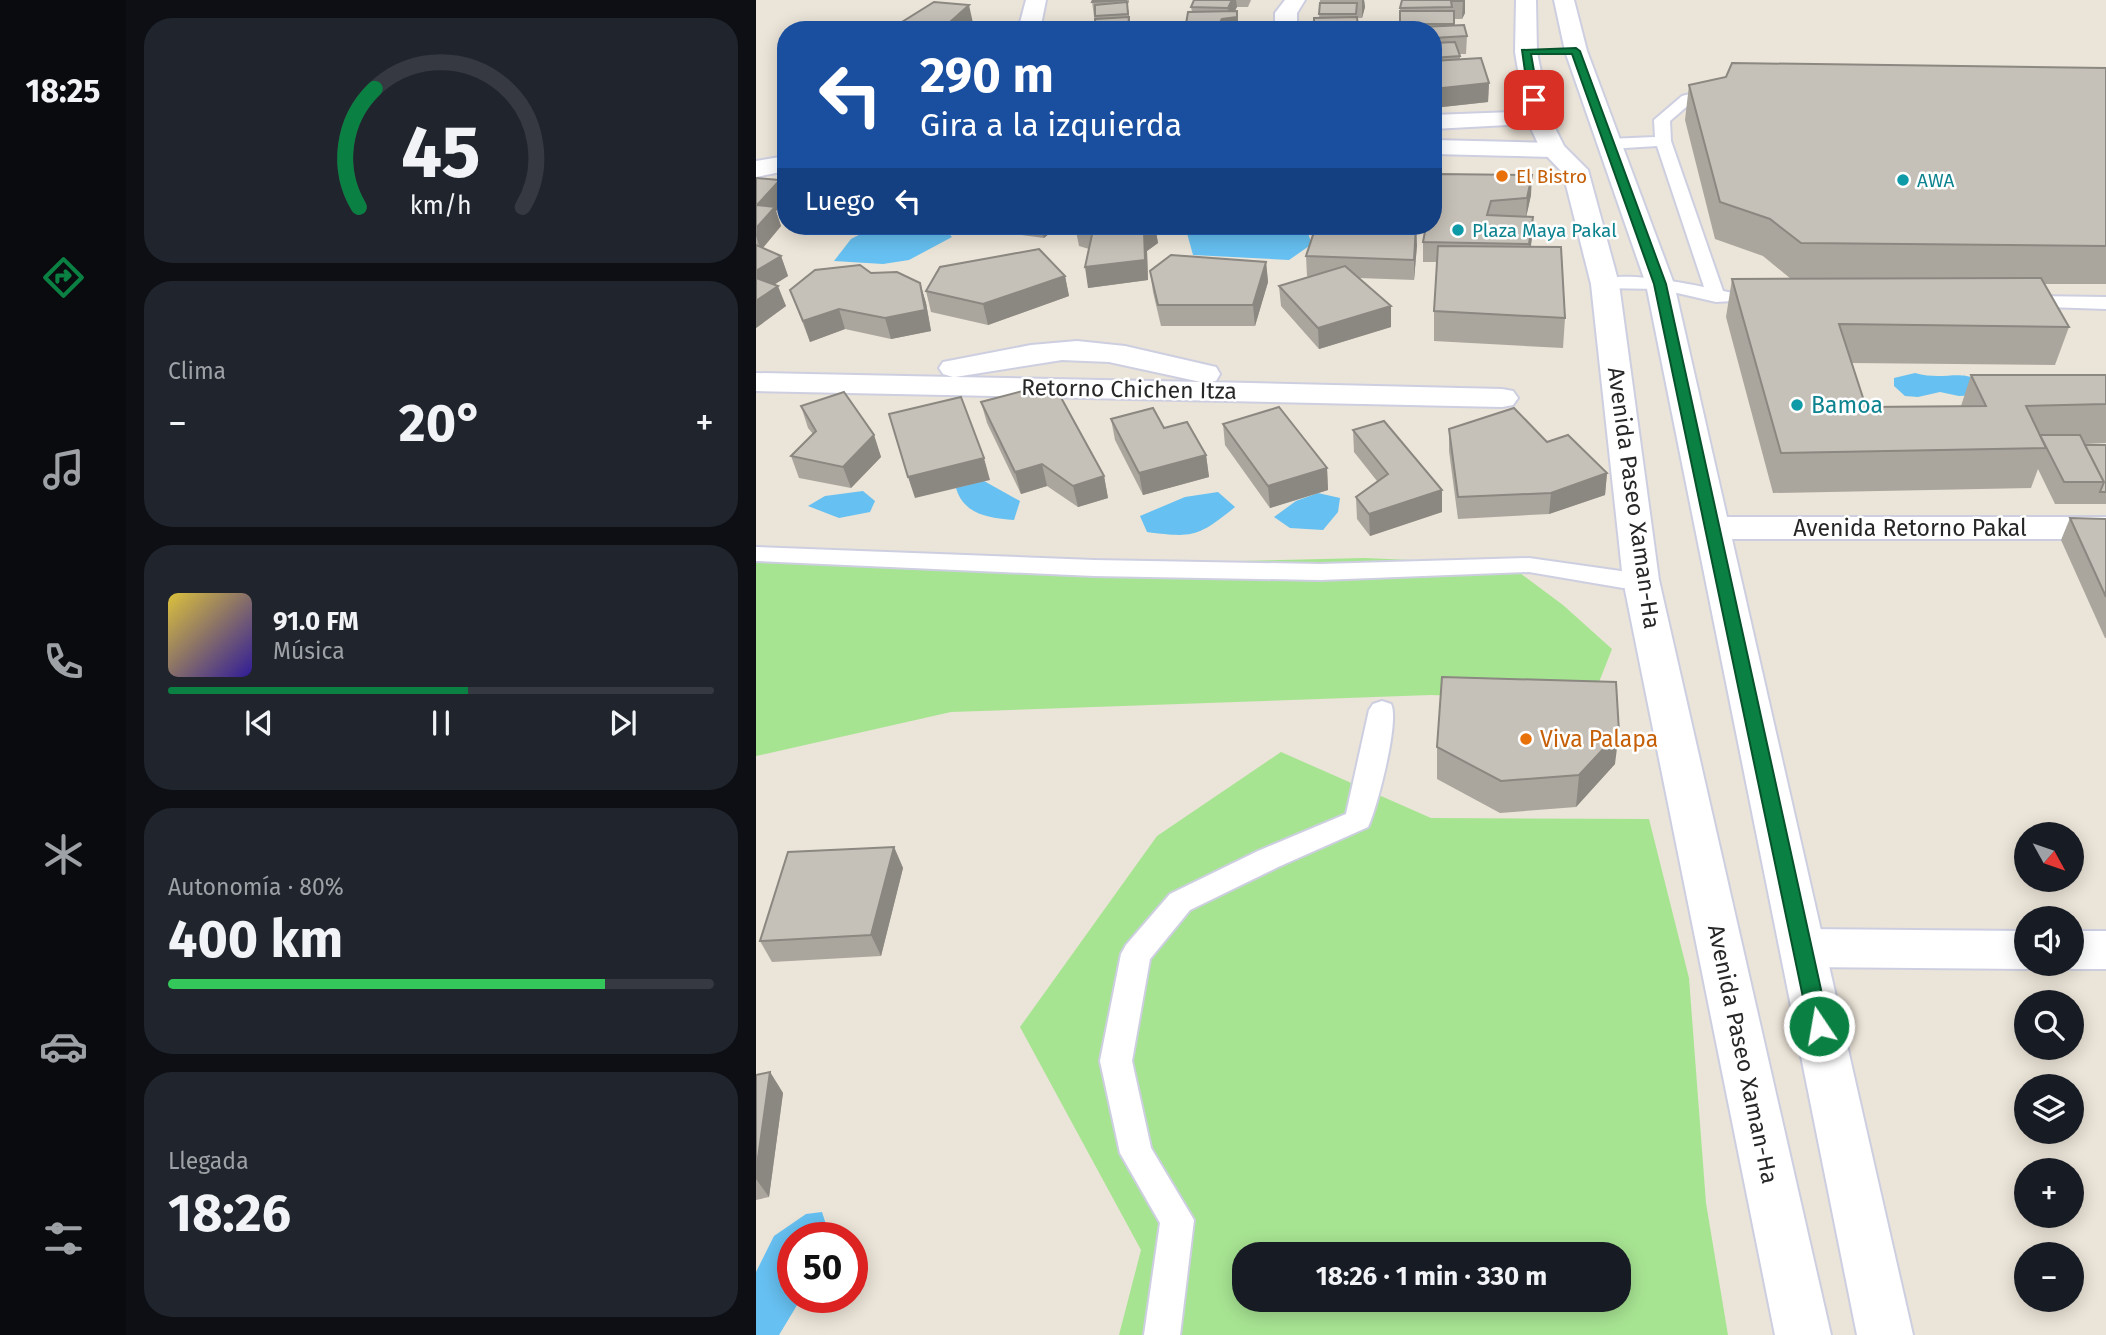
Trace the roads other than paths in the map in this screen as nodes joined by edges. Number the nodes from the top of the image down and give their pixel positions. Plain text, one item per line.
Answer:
1 (1036, 0) edge
2 (1296, 0) edge
3 (1526, 0) edge
4 (1564, 0) edge
5 (1031, 21) edge
6 (1286, 21) edge
7 (1576, 51) junction
8 (1526, 52) junction
9 (1734, 86) edge
10 (1442, 123) edge
11 (1545, 134) junction
12 (1663, 141) junction
13 (1609, 144) junction
14 (1442, 146) edge
15 (777, 165) edge
16 (756, 169) edge
17 (1605, 284) junction
18 (1660, 284) junction
19 (1716, 297) junction
20 (1744, 297) edge
21 (2008, 301) edge
22 (2106, 303) edge
23 (756, 382) edge
24 (1502, 398) dead end
25 (1713, 528) junction
26 (2106, 528) edge
27 (756, 554) edge
28 (1641, 580) junction
29 (1382, 710) dead end
30 (1803, 948) junction
31 (2014, 950) edge
32 (2084, 950) edge
33 (2106, 950) edge
34 (1162, 1335) edge
35 (1803, 1335) edge
36 (1885, 1335) edge

1 - 5 main road
2 - 6 main road
3 - 8 main road
4 - 7 main road
7 - 8 main road
7 - 13 main road
8 - 11 main road
9 - 12 lane
10 - 11 main road
11 - 14 main road
11 - 17 main road, Avenida Paseo Xaman-Ha
12 - 13 lane
12 - 19 lane
13 - 18 main road
15 - 16 main road
17 - 18 lane
17 - 28 main road, Avenida Paseo Xaman-Ha
18 - 19 lane
18 - 25 main road
19 - 20 lane
21 - 22 lane
23 - 24 main road, Retorno Chichen Itza
25 - 26 main road, Avenida Retorno Pakal
25 - 30 main road
27 - 28 lane
28 - 35 main road, Avenida Paseo Xaman-Ha
29 - 34 lane
30 - 31 main road
30 - 36 main road
32 - 33 main road

